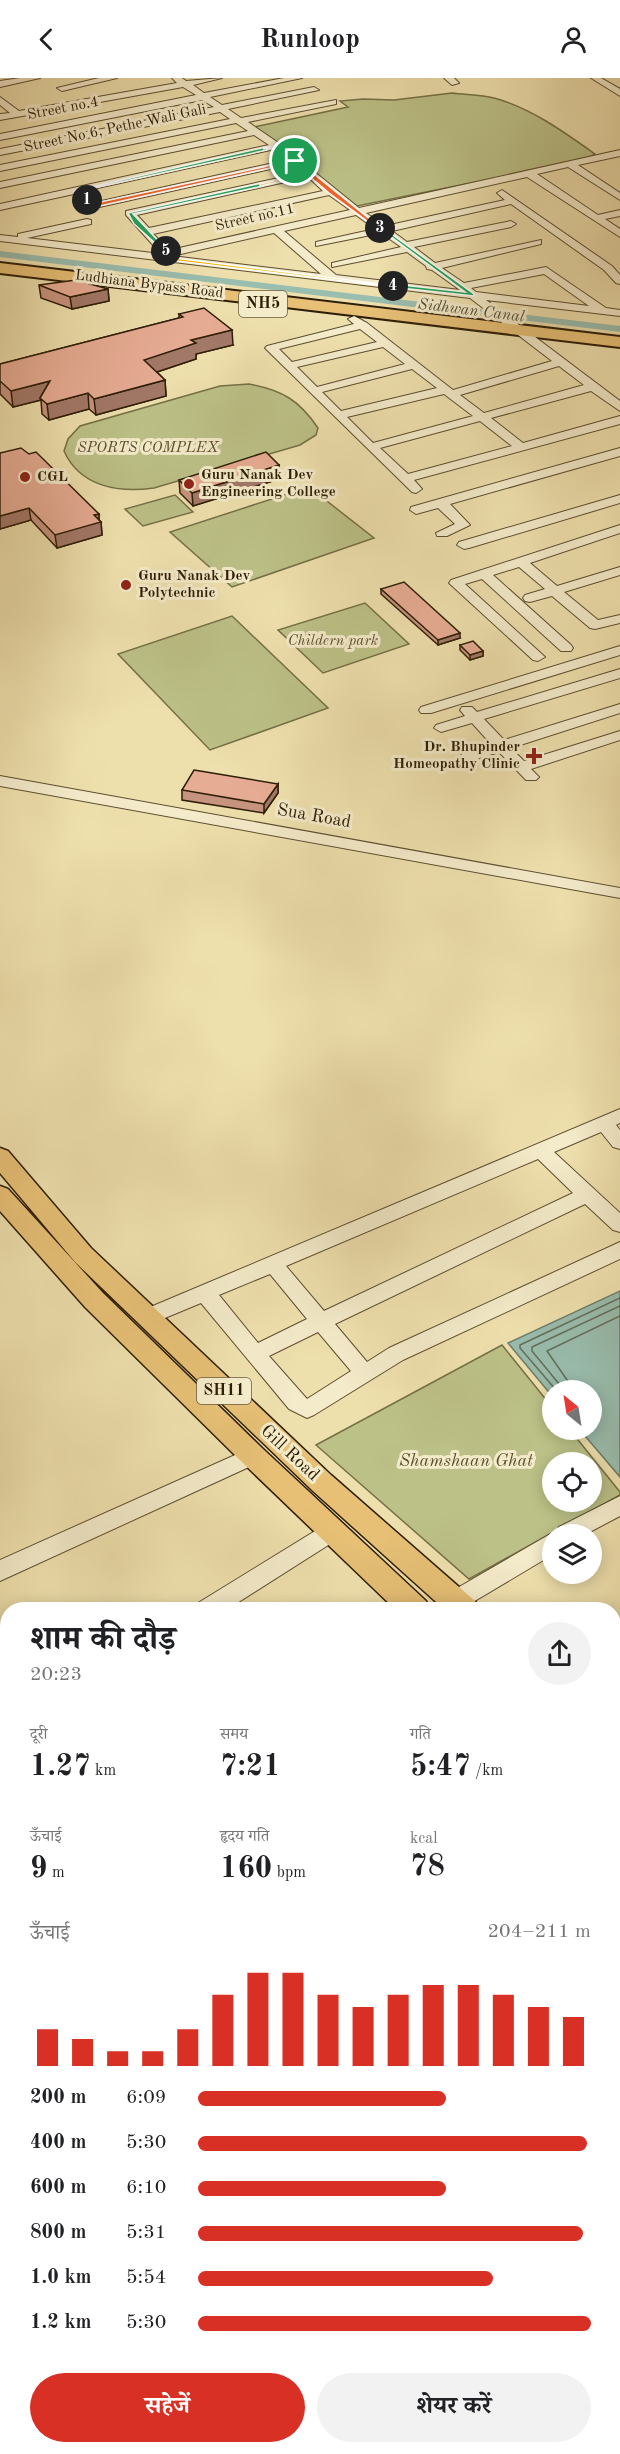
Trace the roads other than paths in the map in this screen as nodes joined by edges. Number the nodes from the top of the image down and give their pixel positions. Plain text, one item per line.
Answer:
1 (113, 78) edge
2 (218, 78) edge
3 (298, 78) edge
4 (612, 78) edge
5 (23, 79) edge
6 (597, 79) edge
7 (181, 81) edge
8 (0, 84) edge
9 (62, 88) dead end
10 (314, 90) dead end
11 (40, 91) dead end
12 (620, 93) edge
13 (202, 96) junction
14 (0, 100) edge
15 (333, 102) dead end
16 (220, 108) junction
17 (17, 114) junction
18 (0, 117) edge
19 (238, 121) junction
20 (255, 132) junction
21 (0, 137) edge
22 (277, 146) junction
23 (0, 152) edge
24 (142, 155) junction
25 (618, 156) edge
26 (295, 161) junction
27 (572, 165) junction
28 (0, 168) edge
29 (309, 174) junction
30 (530, 174) junction
31 (15, 182) junction
32 (488, 183) junction
33 (0, 185) edge
34 (77, 191) junction
35 (331, 192) junction
36 (217, 195) junction
37 (620, 197) edge
38 (0, 198) edge
39 (513, 201) junction
40 (62, 204) dead end
41 (0, 207) edge
42 (239, 212) junction
43 (361, 213) junction
44 (620, 213) edge
45 (0, 218) edge
46 (597, 218) junction
47 (87, 222) dead end
48 (511, 224) dead end
49 (274, 229) junction
50 (381, 229) junction
51 (146, 232) junction
52 (0, 234) edge
53 (620, 234) edge
54 (19, 236) junction
55 (0, 238) edge
56 (216, 242) junction
57 (537, 242) dead end
58 (320, 244) dead end
59 (406, 248) junction
60 (165, 255) junction
61 (336, 265) dead end
62 (224, 266) junction
63 (431, 267) junction
64 (0, 268) edge
65 (0, 273) edge
66 (334, 279) junction
67 (620, 281) edge
68 (462, 287) junction
69 (475, 297) junction
70 (603, 311) junction
71 (620, 313) edge
72 (348, 314) junction
73 (363, 325) junction
74 (519, 330) junction
75 (620, 342) edge
76 (386, 343) junction
77 (620, 347) edge
78 (560, 362) junction
79 (414, 365) junction
80 (290, 366) junction
81 (620, 388) edge
82 (596, 390) junction
83 (314, 391) junction
84 (448, 392) junction
85 (620, 407) edge
86 (339, 416) junction
87 (483, 418) junction
88 (620, 420) edge
89 (371, 447) junction
90 (521, 447) junction
91 (620, 452) edge
92 (405, 479) junction
93 (416, 489) dead end
94 (620, 499) edge
95 (441, 503) junction
96 (416, 510) dead end
97 (620, 529) edge
98 (442, 532) dead end
99 (464, 545) dead end
100 (521, 562) junction
101 (620, 571) edge
102 (484, 574) junction
103 (555, 590) junction
104 (530, 598) dead end
105 (620, 619) edge
106 (566, 648) dead end
107 (620, 650) edge
108 (538, 657) dead end
109 (620, 673) edge
110 (458, 701) junction
111 (620, 708) edge
112 (426, 710) dead end
113 (474, 718) junction
114 (441, 728) dead end
115 (620, 735) edge
116 (501, 746) junction
117 (467, 757) dead end
118 (0, 781) edge
119 (620, 893) edge
120 (612, 1119) edge
121 (620, 1142) edge
122 (540, 1150) junction
123 (0, 1157) edge
124 (588, 1194) junction
125 (0, 1195) edge
126 (620, 1225) edge
127 (620, 1250) edge
128 (273, 1264) junction
129 (205, 1293) junction
130 (148, 1317) junction
131 (321, 1319) junction
132 (254, 1353) junction
133 (365, 1374) junction
134 (253, 1456) junction
135 (620, 1505) edge
136 (585, 1524) edge
137 (333, 1530) junction
138 (542, 1550) edge
139 (0, 1571) edge
140 (219, 1602) edge
141 (408, 1602) edge
142 (457, 1602) edge
143 (464, 1602) edge

1 - 9 street
2 - 7 street
3 - 13 street, Street no.4
4 - 6 street
5 - 8 street
5 - 11 street
6 - 12 street
7 - 13 street
7 - 17 street
10 - 16 street
13 - 16 street
13 - 21 street, Street no.4
14 - 17 street
15 - 19 street, Street No 6, Pethe Wali Gali
16 - 19 street
16 - 23 street
17 - 18 street
19 - 20 street
19 - 28 street, Street No 6, Pethe Wali Gali
20 - 22 street
20 - 24 street
22 - 26 street
22 - 34 street
24 - 31 street
24 - 38 street
25 - 27 street, Street no.11
26 - 29 street
26 - 34 street
27 - 30 street, Street no.11
27 - 37 street
28 - 31 street
29 - 35 street
29 - 36 street
30 - 32 street, Street no.11
30 - 46 street
31 - 33 street
32 - 39 street
32 - 43 street, Street no.11
34 - 41 street
35 - 42 street
35 - 43 street
36 - 42 street
36 - 51 street
39 - 50 street
39 - 67 street
40 - 45 street
42 - 51 street
43 - 49 street, Street no.11
43 - 50 street
44 - 46 street
46 - 53 street
47 - 54 street
48 - 59 street
49 - 56 street, Street no.11
49 - 66 street
50 - 58 street
50 - 59 street
51 - 60 street
52 - 54 street
54 - 60 street
55 - 60 street
56 - 60 street, Street no.11
56 - 62 street
57 - 63 street
59 - 61 street
59 - 63 street
60 - 62 street
62 - 66 street
63 - 68 street
64 - 74 highway, Ludhiana Bypass Road / NH5
65 - 72 highway, Ludhiana Bypass Road / NH5
66 - 69 street
68 - 69 street
68 - 70 street
69 - 70 street
69 - 74 street
70 - 71 street
72 - 73 street
72 - 74 highway, Ludhiana Bypass Road / NH5
73 - 76 street
73 - 80 street
74 - 75 highway, Ludhiana Bypass Road / NH5
74 - 77 highway, Ludhiana Bypass Road / NH5
74 - 78 street
76 - 79 street
76 - 80 street
78 - 82 street
78 - 84 street
79 - 83 street
79 - 84 street
80 - 83 street
81 - 82 street
82 - 85 street
82 - 87 street
83 - 86 street
84 - 86 street
84 - 87 street
86 - 89 street
87 - 89 street
87 - 90 street
88 - 90 street
89 - 92 street
90 - 92 street
91 - 95 street
92 - 93 street
94 - 99 street
95 - 96 street
95 - 98 street
97 - 100 street
100 - 102 street
100 - 103 street
101 - 103 street
102 - 106 street
102 - 108 street
103 - 104 street
103 - 105 street
107 - 110 street
109 - 113 street
110 - 112 street
110 - 113 street
111 - 116 street
113 - 114 street
113 - 116 street
115 - 116 street
116 - 117 street
118 - 119 street, Sua Road
120 - 121 street
120 - 122 street
122 - 124 street
122 - 128 street
123 - 130 main road, Gill Road / SH11
124 - 126 street
124 - 131 street
125 - 134 main road, Gill Road / SH11
127 - 133 street
128 - 129 street
128 - 131 street
129 - 130 street
129 - 132 street
130 - 142 main road, Gill Road / SH11
131 - 132 street
131 - 133 street
132 - 133 street
134 - 137 main road, Gill Road / SH11
134 - 139 street
135 - 136 street
137 - 140 street
137 - 141 main road, Gill Road / SH11
138 - 143 street

